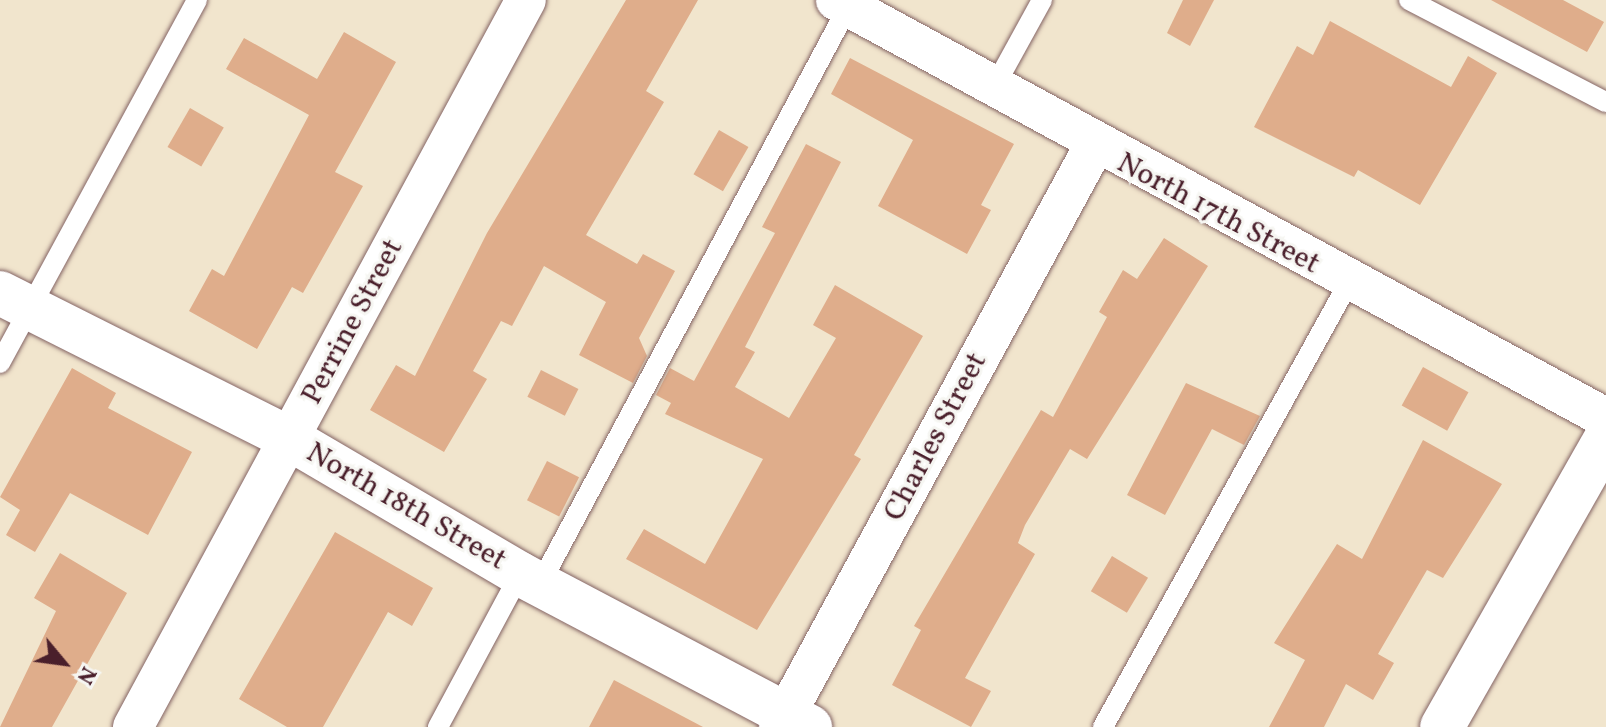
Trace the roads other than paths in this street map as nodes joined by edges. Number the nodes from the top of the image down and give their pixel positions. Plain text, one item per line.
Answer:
1 (197, 0) edge
2 (526, 0) edge
3 (1042, 0) edge
4 (1409, 0) edge
5 (842, 4) edge
6 (992, 91) junction
7 (1606, 102) edge
8 (1094, 146) junction
9 (1348, 284) junction
10 (14, 301) edge
11 (0, 363) edge
12 (1606, 418) edge
13 (1606, 438) edge
14 (290, 439) junction
15 (530, 579) junction
16 (791, 723) edge
17 (133, 727) edge
18 (438, 727) edge
19 (1103, 727) edge
20 (1442, 727) edge

1 - 10 lane
2 - 14 street, Perrine Street
3 - 6 lane
4 - 7 lane
5 - 6 street, North 17th Street
5 - 15 lane
6 - 8 street, North 17th Street
8 - 9 street, North 17th Street
8 - 16 street, Charles Street
9 - 12 street, North 17th Street
9 - 19 lane
10 - 11 lane
10 - 14 street, North 18th Street
13 - 20 street
14 - 15 street, North 18th Street
14 - 17 street, Perrine Street
15 - 16 street, North 18th Street
15 - 18 lane

